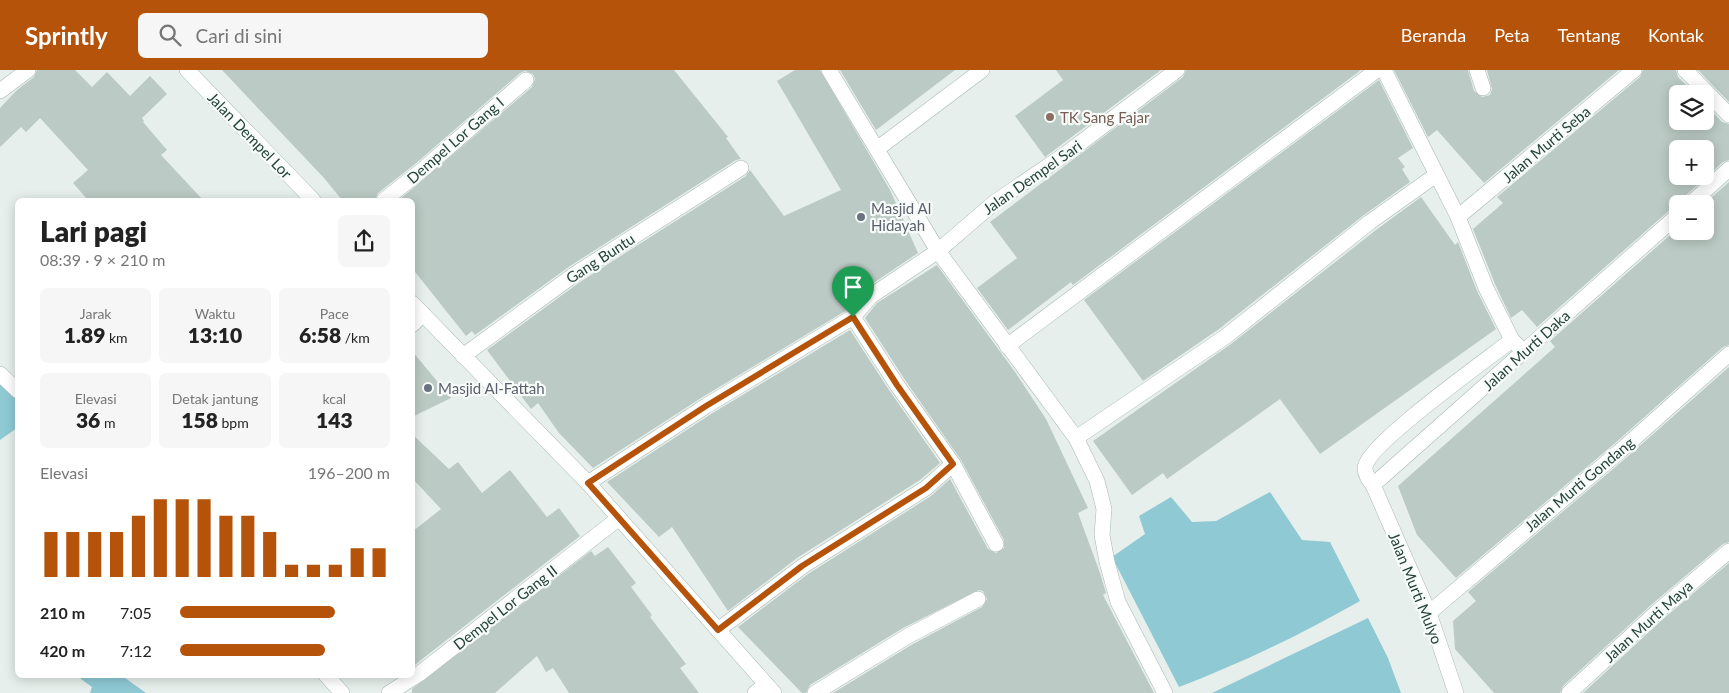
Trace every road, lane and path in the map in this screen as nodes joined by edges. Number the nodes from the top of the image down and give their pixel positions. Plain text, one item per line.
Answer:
1 (28, 70) edge
2 (829, 70) edge
3 (982, 70) edge
4 (1176, 70) edge
5 (1377, 70) edge
6 (1384, 70) edge
7 (1478, 70) edge
8 (1634, 70) edge
9 (1685, 70) edge
10 (193, 72) edge
11 (526, 80) dead end
12 (1482, 88) dead end
13 (0, 91) edge
14 (1729, 115) edge
15 (877, 149) junction
16 (740, 168) dead end
17 (1729, 169) edge
18 (1436, 175) junction
19 (1700, 195) edge
20 (310, 198) edge
21 (387, 198) edge
22 (1458, 217) junction
23 (1669, 223) edge
24 (938, 251) junction
25 (415, 306) edge
26 (423, 314) junction
27 (853, 317) junction
28 (415, 322) edge
29 (1512, 340) junction
30 (1007, 346) junction
31 (1524, 352) junction
32 (1729, 354) edge
33 (464, 356) junction
34 (0, 374) edge
35 (15, 388) edge
36 (1076, 438) junction
37 (953, 464) junction
38 (588, 483) junction
39 (1373, 485) junction
40 (619, 518) junction
41 (996, 544) dead end
42 (1729, 551) edge
43 (978, 599) dead end
44 (1429, 613) junction
45 (718, 630) junction
46 (415, 677) edge
47 (329, 678) edge
48 (413, 678) edge
49 (765, 690) edge
50 (342, 693) edge
51 (389, 693) edge
52 (814, 693) edge
53 (1165, 693) edge
54 (1456, 693) edge
55 (1569, 693) edge

1 - 13 street
2 - 15 street
3 - 15 street
4 - 24 street, Jalan Dempel Sari
5 - 30 street
6 - 18 street
7 - 12 street
8 - 22 street, Jalan Murti Seba
9 - 14 street
10 - 20 street, Jalan Dempel Lor
11 - 21 street, Dempel Lor Gang I
15 - 24 street
16 - 33 street, Gang Buntu
17 - 19 street
18 - 22 street
18 - 36 street
22 - 29 street
23 - 31 street, Jalan Murti Daka
24 - 27 street
24 - 30 street
25 - 26 street
26 - 28 street
26 - 33 street
27 - 37 street
27 - 38 street
29 - 31 street
29 - 39 street, Jalan Murti Mulyo
30 - 36 street
31 - 39 street, Jalan Murti Daka
32 - 44 street, Jalan Murti Gondang
33 - 38 street
34 - 35 street
36 - 53 street
37 - 41 street
37 - 45 street
38 - 40 street
39 - 44 street, Jalan Murti Mulyo
40 - 45 street
40 - 46 street, Dempel Lor Gang II
42 - 55 street, Jalan Murti Maya
43 - 52 street
44 - 54 street, Jalan Murti Mulyo
45 - 49 street
47 - 50 street
48 - 51 street, Dempel Lor Gang II

